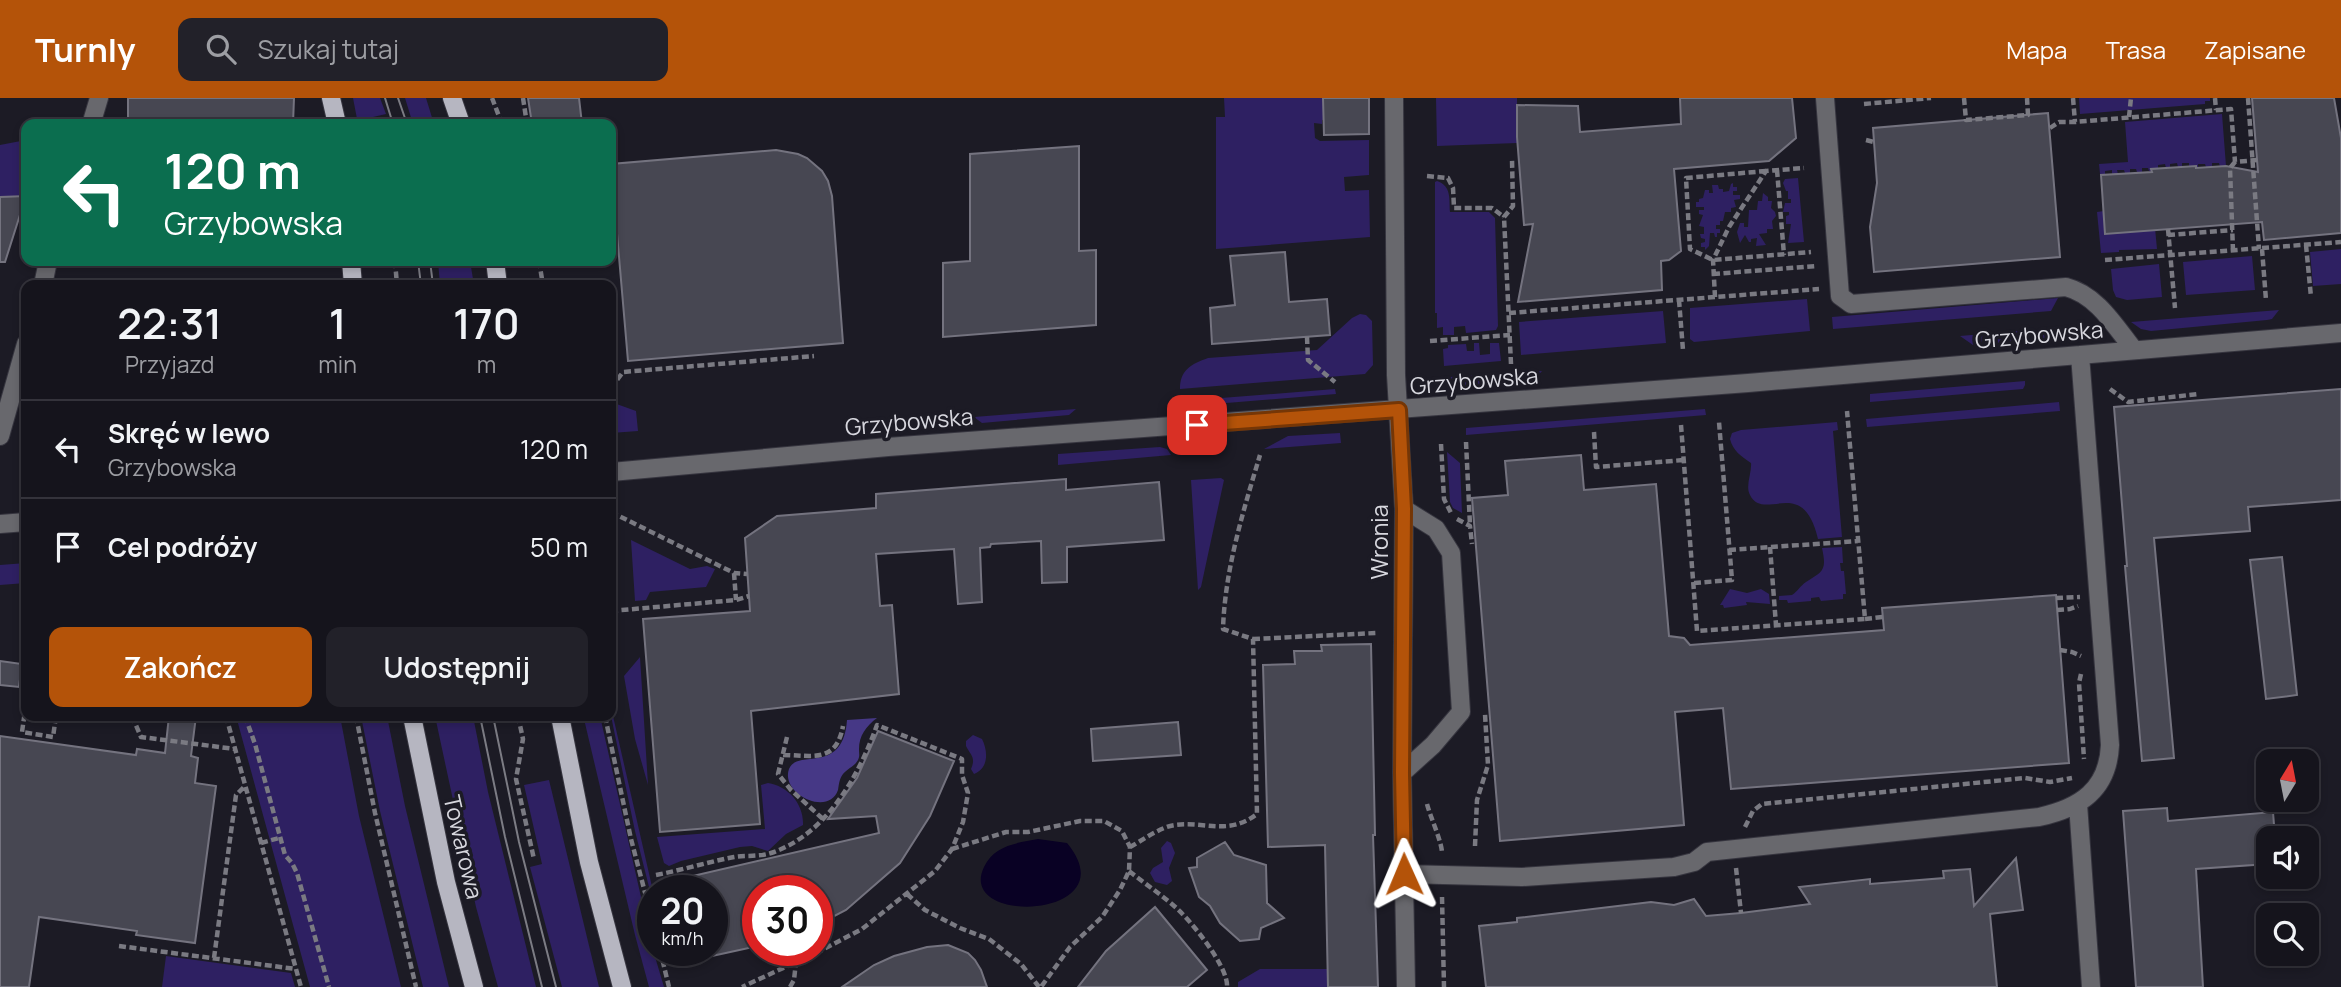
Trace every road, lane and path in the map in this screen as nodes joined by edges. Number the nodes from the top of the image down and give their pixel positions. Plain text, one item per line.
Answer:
1 (99, 98) edge
2 (331, 98) edge
3 (452, 98) edge
4 (492, 98) edge
5 (523, 98) edge
6 (1394, 98) edge
7 (1825, 98) edge
8 (1931, 98) edge
9 (1964, 98) edge
10 (2027, 98) edge
11 (2073, 98) edge
12 (2131, 98) edge
13 (2215, 98) edge
14 (2248, 98) edge
15 (1884, 100) edge
16 (1864, 104) dead end
17 (2216, 110) junction
18 (2129, 117) junction
19 (93, 118) dead end
20 (336, 119) edge
21 (459, 119) edge
22 (500, 119) edge
23 (526, 119) edge
24 (2075, 122) junction
25 (2050, 128) dead end
26 (1866, 140) dead end
27 (1874, 142) dead end
28 (1512, 159) dead end
29 (2255, 161) junction
30 (2235, 162) junction
31 (1804, 167) dead end
32 (1777, 170) junction
33 (1766, 171) junction
34 (1427, 176) dead end
35 (1504, 217) junction
36 (2232, 230) junction
37 (2341, 242) edge
38 (2306, 245) junction
39 (2261, 249) junction
40 (2233, 251) junction
41 (1811, 252) dead end
42 (1784, 255) junction
43 (2170, 256) junction
44 (1713, 260) junction
45 (2105, 260) dead end
46 (1817, 266) dead end
47 (1713, 274) junction
48 (1819, 289) dead end
49 (1715, 297) junction
50 (2311, 297) dead end
51 (1679, 300) junction
52 (2266, 300) dead end
53 (2175, 308) dead end
54 (1508, 313) junction
55 (2341, 333) edge
56 (1510, 335) junction
57 (1307, 337) dead end
58 (1430, 341) dead end
59 (1683, 350) dead end
60 (2134, 350) junction
61 (2080, 355) junction
62 (814, 356) dead end
63 (21, 362) edge
64 (1511, 364) dead end
65 (616, 381) edge
66 (1335, 382) dead end
67 (2110, 389) dead end
68 (2198, 394) dead end
69 (1399, 410) junction
70 (1847, 411) dead end
71 (1719, 422) dead end
72 (1681, 425) dead end
73 (1594, 432) dead end
74 (0, 436) edge
75 (1466, 442) dead end
76 (1260, 455) dead end
77 (1684, 460) junction
78 (616, 472) edge
79 (1404, 509) junction
80 (616, 514) edge
81 (21, 522) edge
82 (0, 524) edge
83 (1470, 526) dead end
84 (1858, 541) junction
85 (1770, 547) junction
86 (1729, 550) junction
87 (734, 573) junction
88 (747, 575) dead end
89 (1694, 583) junction
90 (2080, 584) dead end
91 (749, 596) dead end
92 (2081, 597) junction
93 (2056, 598) dead end
94 (736, 600) junction
95 (2078, 605) junction
96 (2057, 610) dead end
97 (616, 611) edge
98 (2079, 613) dead end
99 (1883, 617) dead end
100 (1865, 619) junction
101 (1776, 625) junction
102 (1376, 634) dead end
103 (1253, 639) junction
104 (2081, 646) dead end
105 (2060, 650) dead end
106 (2081, 656) junction
107 (1484, 707) dead end
108 (24, 721) edge
109 (55, 721) edge
110 (134, 721) edge
111 (227, 721) edge
112 (247, 721) edge
113 (357, 721) edge
114 (413, 721) edge
115 (519, 721) edge
116 (561, 721) edge
117 (606, 721) edge
118 (843, 726) dead end
119 (41, 735) junction
120 (787, 737) dead end
121 (39, 742) dead end
122 (235, 748) junction
123 (783, 755) junction
124 (2084, 764) dead end
125 (1402, 773) junction
126 (2078, 777) dead end
127 (245, 786) junction
128 (2078, 804) junction
129 (822, 819) junction
130 (1734, 828) dead end
131 (279, 838) junction
132 (261, 843) junction
133 (1475, 846) dead end
134 (1130, 847) junction
135 (952, 849) junction
136 (1734, 849) junction
137 (534, 859) dead end
138 (1129, 871) junction
139 (656, 874) dead end
140 (1404, 874) junction
141 (640, 875) edge
142 (1441, 890) dead end
143 (907, 894) junction
144 (1741, 913) dead end
145 (833, 944) edge
146 (119, 946) dead end
147 (214, 958) junction
148 (664, 966) edge
149 (787, 966) edge
150 (796, 966) edge
151 (296, 969) junction
152 (300, 987) edge
153 (329, 987) edge
154 (416, 987) edge
155 (474, 987) edge
156 (622, 987) edge
157 (669, 987) edge
158 (742, 987) edge
159 (790, 987) edge
160 (1040, 987) edge
161 (1227, 987) edge
162 (1406, 987) edge
163 (1444, 987) edge
164 (2091, 987) edge

1 - 19 street
2 - 20 main road
3 - 21 main road
4 - 22 path
5 - 23 path
6 - 69 street, Wronia
7 - 60 street
8 - 15 path
9 - 10 path
11 - 24 path
12 - 18 path
13 - 17 path
14 - 29 path
15 - 16 path
17 - 18 path
17 - 30 path
18 - 24 path
24 - 25 path
26 - 27 path
28 - 35 path
29 - 30 path
29 - 39 path
30 - 36 path
31 - 32 path
32 - 33 path
32 - 42 path
33 - 44 path
33 - 44 path
34 - 35 path
35 - 54 path
36 - 40 path
36 - 43 path
37 - 38 path
38 - 39 path
38 - 50 path
39 - 40 path
39 - 52 path
40 - 43 path
41 - 42 path
42 - 44 path
43 - 45 path
43 - 53 path
44 - 47 path
46 - 47 path
47 - 49 path
48 - 49 path
49 - 51 path
51 - 54 path
51 - 59 path
54 - 56 path
55 - 60 street, Grzybowska
56 - 58 path
56 - 64 path
57 - 66 path
60 - 61 street, Grzybowska
61 - 69 street, Grzybowska
61 - 128 street
62 - 65 path
63 - 74 street
67 - 68 path
69 - 78 street, Grzybowska
69 - 79 street, Wronia
70 - 84 path
71 - 86 path
72 - 77 path
73 - 77 path
75 - 83 path
76 - 103 path
77 - 89 path
79 - 125 street, Wronia
79 - 125 street
80 - 87 path
81 - 82 street
84 - 85 path
84 - 100 path
85 - 86 path
85 - 101 path
86 - 89 path
87 - 88 path
87 - 94 path
89 - 101 path
90 - 92 path
91 - 94 path
92 - 93 path
92 - 95 path
94 - 97 path
95 - 96 path
95 - 98 path
99 - 100 path
100 - 101 path
102 - 103 path
103 - 134 path
104 - 106 path
105 - 106 path
106 - 124 path
107 - 133 path
108 - 119 path
109 - 119 path
110 - 122 path
111 - 122 path
112 - 131 path
113 - 154 path
114 - 155 main road, Towarowa
115 - 137 path
116 - 156 main road
117 - 141 path
118 - 123 path
119 - 121 path
120 - 123 path
122 - 127 path
123 - 129 path
125 - 140 street, Wronia
126 - 130 path
127 - 132 path
127 - 147 path
128 - 136 street
128 - 164 street
129 - 135 path
129 - 139 path
131 - 132 path
131 - 153 path
132 - 151 path
134 - 135 path
134 - 138 path
135 - 143 path
136 - 140 street
136 - 144 path
138 - 160 path
138 - 161 path
140 - 162 street, Wronia
142 - 163 path
143 - 145 path
143 - 160 path
146 - 147 path
147 - 151 path
148 - 157 path
149 - 158 path
150 - 159 path
151 - 152 path

